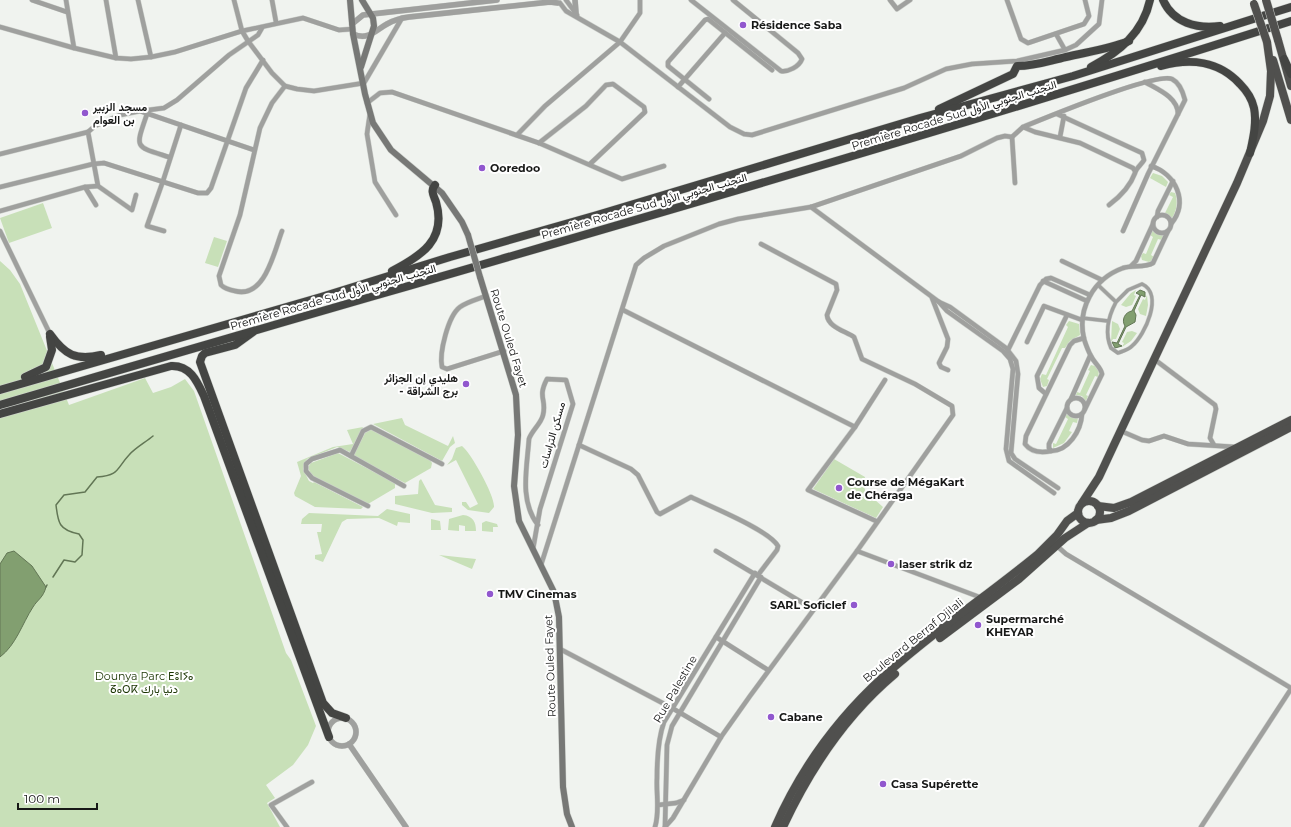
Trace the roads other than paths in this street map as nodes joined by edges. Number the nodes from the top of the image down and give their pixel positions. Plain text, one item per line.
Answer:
1 (32, 0) edge
2 (66, 0) edge
3 (106, 0) edge
4 (138, 0) edge
5 (234, 0) edge
6 (272, 0) edge
7 (350, 0) edge
8 (362, 0) edge
9 (497, 0) edge
10 (575, 0) edge
11 (640, 0) edge
12 (690, 0) edge
13 (732, 0) edge
14 (890, 0) edge
15 (910, 0) edge
16 (1007, 0) edge
17 (1085, 0) edge
18 (1102, 0) edge
19 (1150, 0) edge
20 (1163, 0) edge
21 (1266, 0) edge
22 (560, 1) edge
23 (1253, 2) edge
24 (1291, 7) edge
25 (67, 12) junction
26 (371, 15) junction
27 (577, 15) junction
28 (402, 18) junction
29 (1258, 18) junction
30 (1291, 21) edge
31 (276, 22) junction
32 (1291, 24) edge
33 (0, 27) edge
34 (262, 28) junction
35 (353, 29) junction
36 (242, 31) junction
37 (1257, 32) junction
38 (725, 33) junction
39 (372, 34) junction
40 (1056, 34) junction
41 (248, 41) junction
42 (1129, 41) junction
43 (620, 42) junction
44 (1267, 42) junction
45 (74, 48) junction
46 (1065, 50) junction
47 (116, 58) junction
48 (151, 58) junction
49 (1284, 59) junction
50 (263, 60) junction
51 (1017, 63) junction
52 (360, 69) junction
53 (772, 70) dead end
54 (1291, 74) edge
55 (1073, 76) junction
56 (685, 79) junction
57 (1145, 82) junction
58 (364, 83) junction
59 (285, 86) junction
60 (1291, 86) edge
61 (678, 87) junction
62 (1075, 90) junction
63 (709, 99) dead end
64 (367, 103) junction
65 (140, 111) junction
66 (370, 113) junction
67 (147, 114) junction
68 (1057, 114) junction
69 (1064, 116) junction
70 (1178, 116) junction
71 (920, 118) junction
72 (1291, 120) edge
73 (180, 125) junction
74 (1023, 127) junction
75 (88, 132) junction
76 (517, 135) junction
77 (1012, 137) junction
78 (1060, 137) junction
79 (227, 141) junction
80 (539, 143) junction
81 (254, 150) junction
82 (1250, 153) junction
83 (0, 154) edge
84 (169, 157) junction
85 (93, 164) junction
86 (590, 164) junction
87 (664, 166) dead end
88 (1151, 166) junction
89 (1135, 171) junction
90 (163, 181) junction
91 (1173, 181) junction
92 (1015, 184) dead end
93 (435, 185) junction
94 (0, 186) edge
95 (98, 186) junction
96 (86, 187) junction
97 (136, 195) dead end
98 (96, 205) dead end
99 (1109, 205) dead end
100 (810, 207) junction
101 (0, 211) edge
102 (396, 215) dead end
103 (1157, 217) junction
104 (1153, 224) junction
105 (1171, 224) junction
106 (0, 231) edge
107 (164, 231) dead end
108 (282, 231) dead end
109 (1123, 231) dead end
110 (1168, 231) junction
111 (761, 244) dead end
112 (1062, 261) dead end
113 (1131, 266) junction
114 (376, 280) junction
115 (1102, 280) junction
116 (1043, 281) junction
117 (1098, 285) junction
118 (1090, 295) junction
119 (486, 296) junction
120 (932, 297) junction
121 (1087, 301) junction
122 (939, 302) junction
123 (1116, 302) junction
124 (623, 310) junction
125 (1067, 315) junction
126 (1082, 319) junction
127 (1108, 321) junction
128 (214, 328) junction
129 (254, 330) junction
130 (50, 334) junction
131 (1084, 338) junction
132 (1026, 342) dead end
133 (1008, 350) junction
134 (504, 351) junction
135 (1090, 356) junction
136 (1154, 359) junction
137 (948, 370) dead end
138 (885, 380) dead end
139 (0, 386) edge
140 (0, 390) edge
141 (1046, 394) junction
142 (1071, 399) junction
143 (0, 405) edge
144 (1067, 408) junction
145 (1085, 409) junction
146 (0, 414) edge
147 (1082, 414) junction
148 (1290, 422) edge
149 (855, 427) junction
150 (1121, 432) junction
151 (579, 445) junction
152 (1214, 445) junction
153 (1237, 447) junction
154 (228, 451) junction
155 (1050, 452) junction
156 (351, 456) junction
157 (442, 464) dead end
158 (404, 486) dead end
159 (1058, 488) dead end
160 (1054, 493) dead end
161 (1082, 503) junction
162 (368, 506) dead end
163 (1098, 506) junction
164 (1078, 513) junction
165 (1096, 520) junction
166 (876, 521) junction
167 (1088, 523) junction
168 (538, 525) junction
169 (1057, 546) junction
170 (532, 551) junction
171 (716, 551) dead end
172 (857, 551) junction
173 (541, 566) junction
174 (758, 575) junction
175 (982, 598) junction
176 (813, 609) junction
177 (716, 637) junction
178 (722, 641) junction
179 (560, 649) junction
180 (768, 670) junction
181 (1291, 688) edge
182 (672, 708) junction
183 (680, 713) junction
184 (346, 718) junction
185 (329, 737) junction
186 (722, 737) junction
187 (349, 744) junction
188 (312, 782) dead end
189 (684, 800) junction
190 (666, 805) junction
191 (658, 806) junction
192 (287, 827) edge
193 (406, 827) edge
194 (572, 827) edge
195 (655, 827) edge
196 (665, 827) edge
197 (775, 827) edge
198 (783, 827) edge
199 (1201, 827) edge

1 - 25 street
2 - 25 street
3 - 47 street
4 - 48 street
5 - 36 street
6 - 31 street
7 - 35 main road, Route Ouled Fayet
8 - 26 main road
9 - 26 street
10 - 27 street
11 - 43 street
12 - 13 street
14 - 15 street
16 - 40 street
17 - 40 street
18 - 46 street
19 - 42 highway
20 - 29 highway
21 - 49 highway, bridge
22 - 27 street
22 - 27 street
22 - 28 street
23 - 44 highway, bridge
24 - 29 highway, Première Rocade Sud التجنب الجنوبي الأول
25 - 45 street
26 - 35 street
26 - 39 main road
27 - 43 street
28 - 39 street
28 - 58 street
29 - 55 highway, Première Rocade Sud التجنب الجنوبي الأول
30 - 37 highway, Première Rocade Sud التجنب الجنوبي الأول
31 - 34 street
31 - 35 street
32 - 37 highway
33 - 45 street
34 - 36 street
34 - 41 street
35 - 39 street
35 - 52 main road, Route Ouled Fayet
36 - 41 street
36 - 48 street
37 - 62 highway, Première Rocade Sud التجنب الجنوبي الأول
38 - 53 street
38 - 56 street
38 - 56 street
39 - 52 main road
40 - 46 street
41 - 50 street
41 - 65 street
42 - 51 highway
42 - 55 highway
43 - 61 street
43 - 76 street
44 - 72 highway
44 - 82 highway
45 - 47 street
46 - 51 street
47 - 48 street
49 - 54 highway
49 - 60 highway
50 - 59 street
50 - 79 street
51 - 61 street
51 - 71 highway
52 - 58 main road, Route Ouled Fayet
55 - 71 highway, Première Rocade Sud التجنب الجنوبي الأول
56 - 61 street
56 - 63 street
57 - 68 street
57 - 70 street
57 - 70 street
58 - 59 street
58 - 64 main road, Route Ouled Fayet
59 - 81 street
62 - 82 highway
62 - 129 highway, Première Rocade Sud التجنب الجنوبي الأول
64 - 66 main road, Route Ouled Fayet
64 - 76 street
65 - 67 street
65 - 75 street
66 - 93 main road, Route Ouled Fayet
66 - 102 street
67 - 73 street
67 - 84 street
68 - 69 street
68 - 74 street
69 - 78 street
69 - 89 street
70 - 88 street
71 - 114 highway, Première Rocade Sud التجنب الجنوبي الأول
73 - 79 street
73 - 84 street
74 - 77 street
74 - 78 street
75 - 83 street
75 - 85 street
76 - 80 street
77 - 92 street
77 - 100 street
78 - 89 street
79 - 81 street
79 - 90 street
80 - 86 street
80 - 86 street
81 - 108 street
82 - 136 highway
84 - 90 street
85 - 90 street
85 - 94 street
85 - 95 street
86 - 87 street
88 - 91 street
88 - 109 street
89 - 99 street
90 - 107 street
91 - 103 street
91 - 105 street
93 - 114 highway
93 - 119 main road, Route Ouled Fayet, bridge
95 - 96 street
95 - 97 street
96 - 98 street
96 - 101 street
100 - 120 street
100 - 124 street
103 - 104 street
103 - 105 street
104 - 110 street
104 - 113 street
105 - 110 street
106 - 130 street
110 - 113 street
111 - 166 street
112 - 115 street
113 - 115 street
114 - 128 highway, Première Rocade Sud التجنب الجنوبي الأول
115 - 117 street
116 - 118 street
116 - 121 street
116 - 133 street
117 - 118 street
117 - 123 street
118 - 121 street
119 - 134 main road, Route Ouled Fayet
119 - 134 street
120 - 122 street
120 - 137 street
121 - 126 street
122 - 133 street
122 - 160 street
123 - 127 street
123 - 127 street
124 - 149 street
124 - 151 street
125 - 126 street
125 - 132 street
125 - 141 street
126 - 127 street
126 - 131 street
128 - 130 highway
128 - 140 highway, Première Rocade Sud التجنب الجنوبي الأول
129 - 143 highway, Première Rocade Sud التجنب الجنوبي الأول
129 - 154 highway
130 - 139 highway
131 - 135 street
131 - 141 street
133 - 159 street
134 - 170 main road, Route Ouled Fayet
135 - 142 street
135 - 145 street
136 - 150 highway
136 - 152 street
138 - 149 street
141 - 155 street
142 - 144 street
142 - 145 street
144 - 147 street
144 - 155 street
145 - 147 street
146 - 154 highway
147 - 155 street
148 - 153 highway
148 - 165 highway
149 - 166 street
150 - 152 street
150 - 161 highway
151 - 173 street
151 - 174 street
152 - 153 street
153 - 163 highway
154 - 184 highway
154 - 185 highway
156 - 157 street
156 - 158 street
156 - 162 street
161 - 163 highway
161 - 164 highway
163 - 165 highway
164 - 167 highway
164 - 175 highway, Boulevard Berraf Djilali
165 - 167 highway
166 - 172 street
167 - 169 highway, Boulevard Berraf Djilali
168 - 168 street, مسكن التراسات
168 - 170 street, مسكن التراسات
169 - 181 street
169 - 198 highway, Boulevard Berraf Djilali
170 - 173 main road, Route Ouled Fayet
171 - 174 street
172 - 175 street
172 - 176 street
173 - 179 main road, Route Ouled Fayet
174 - 176 street
174 - 177 street, Rue Palestine
174 - 178 street, Rue Palestine
175 - 197 highway, Boulevard Berraf Djilali
176 - 180 street
177 - 178 street
177 - 182 street, Rue Palestine
178 - 180 street
178 - 183 street, Rue Palestine
179 - 182 street
179 - 194 main road, Route Ouled Fayet
180 - 186 street
181 - 199 street
182 - 183 street
182 - 191 street, Rue Palestine
183 - 186 street
183 - 190 street, Rue Palestine
184 - 185 street
184 - 187 street
185 - 187 street
186 - 189 street
187 - 193 street
188 - 192 street
189 - 190 street
189 - 196 street
190 - 191 street
190 - 196 street, Rue Palestine
191 - 195 street, Rue Palestine

